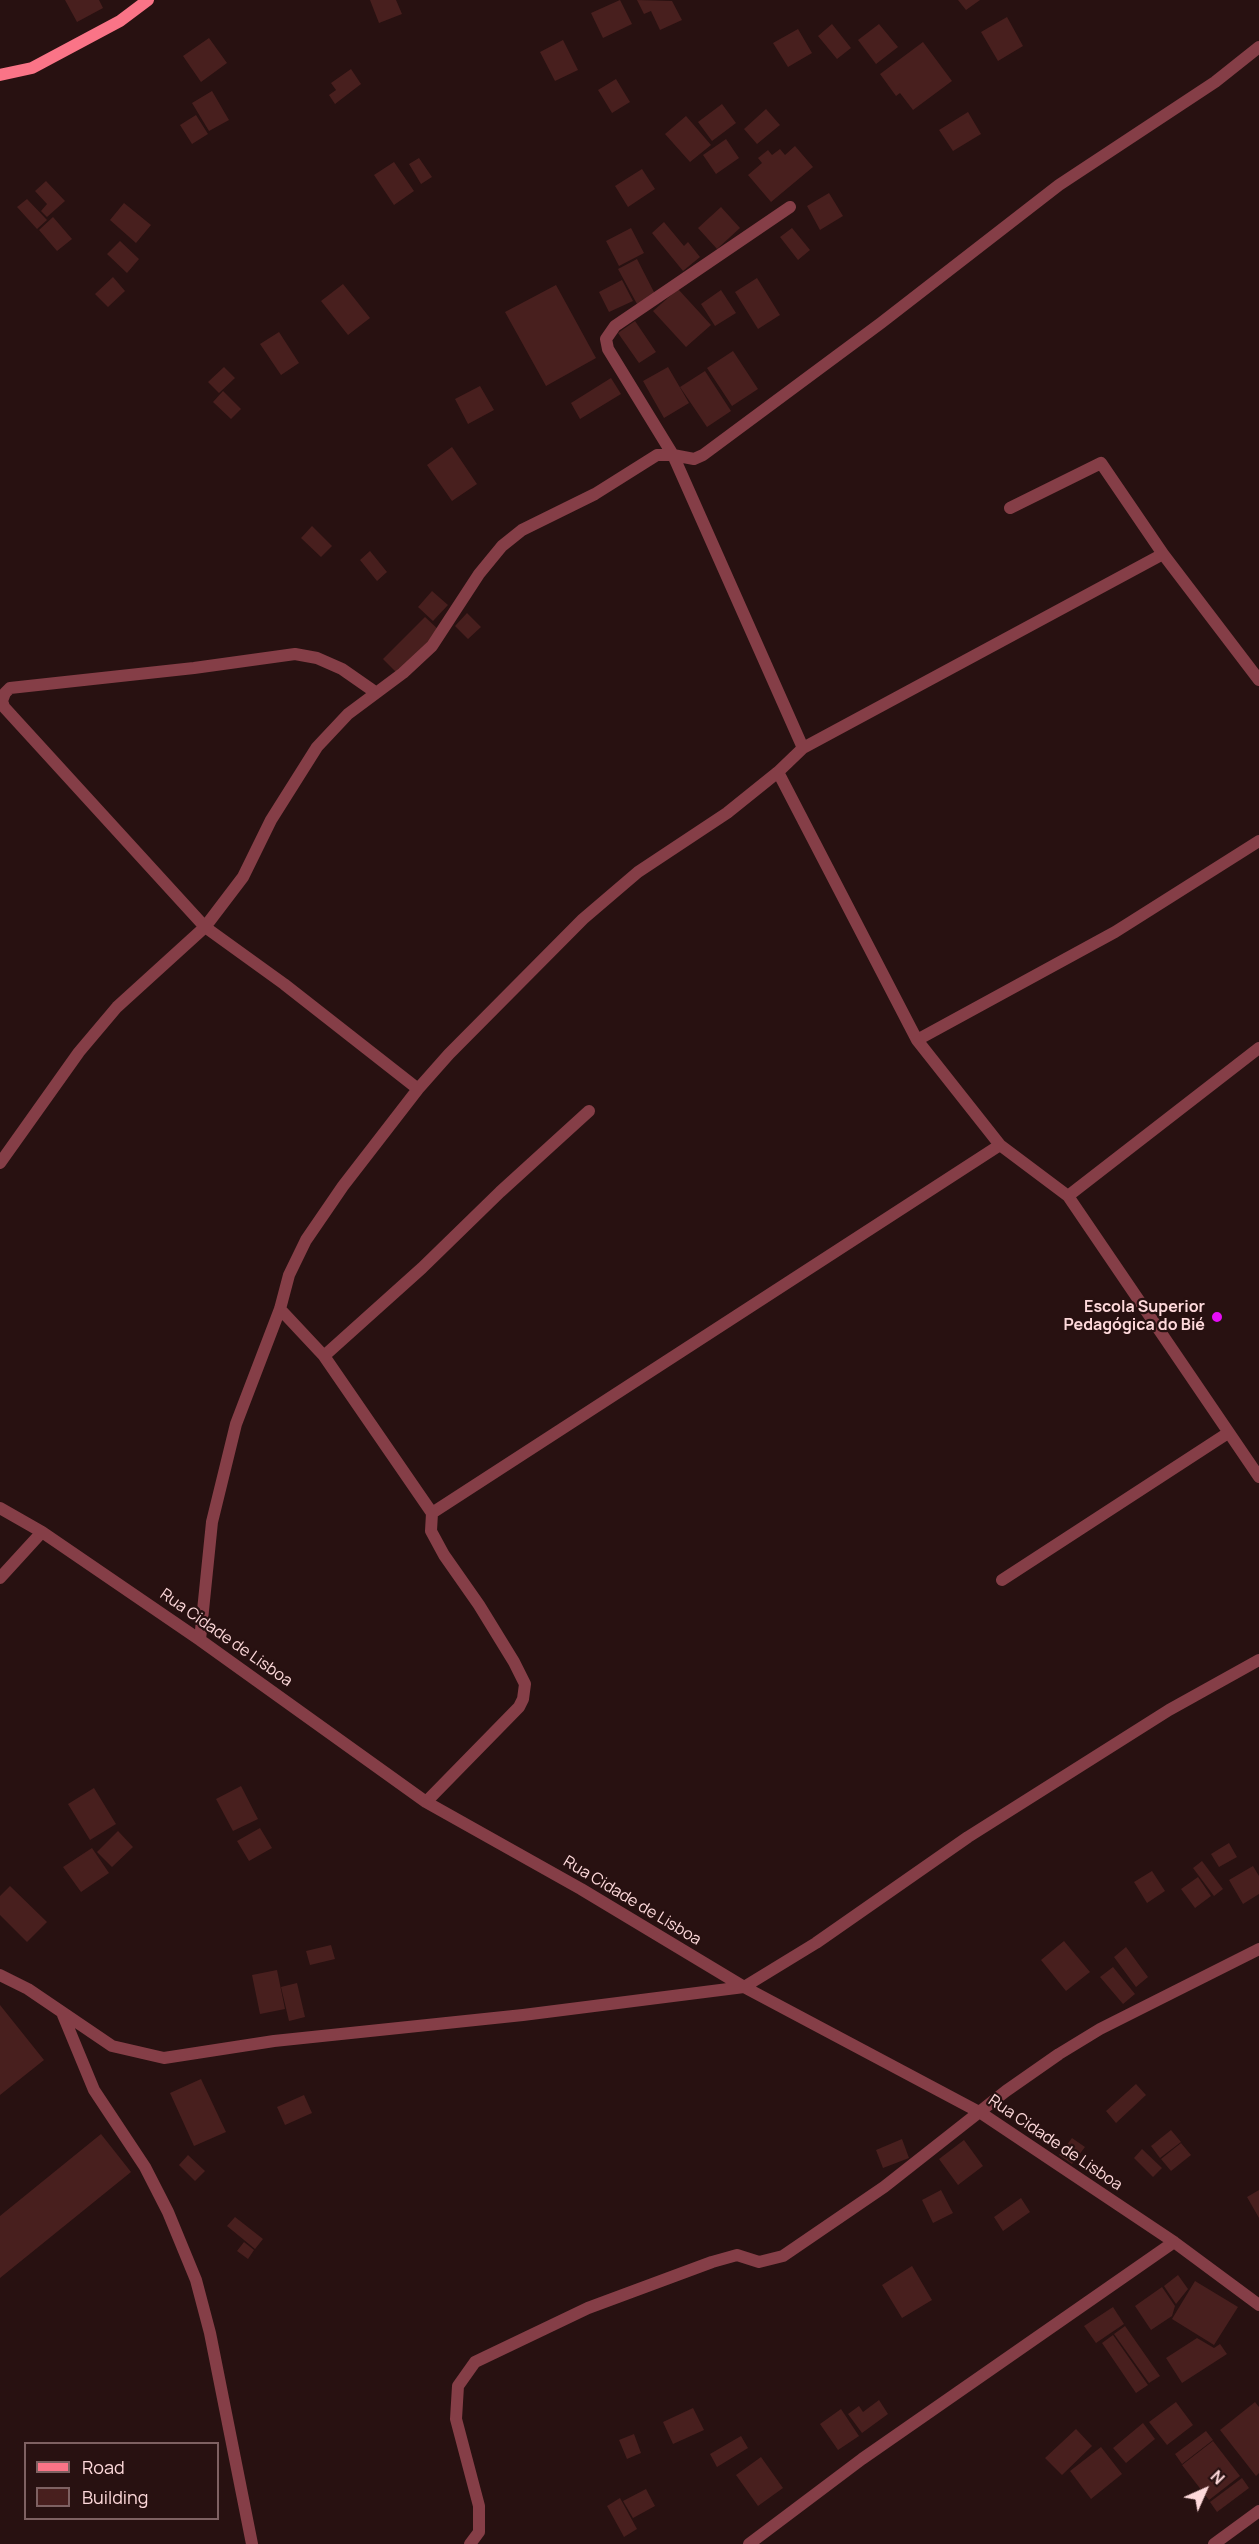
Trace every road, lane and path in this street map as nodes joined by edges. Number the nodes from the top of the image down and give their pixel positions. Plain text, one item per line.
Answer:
1 (148, 0) edge
2 (1259, 47) edge
3 (0, 75) edge
4 (790, 207) dead end
5 (673, 455) junction
6 (1010, 508) dead end
7 (1162, 554) junction
8 (1259, 680) edge
9 (375, 692) junction
10 (803, 748) junction
11 (778, 772) junction
12 (1259, 842) edge
13 (205, 927) junction
14 (917, 1040) junction
15 (1259, 1048) edge
16 (418, 1089) junction
17 (589, 1111) dead end
18 (1000, 1145) junction
19 (0, 1163) edge
20 (1068, 1196) junction
21 (280, 1309) junction
22 (324, 1356) junction
23 (1228, 1433) junction
24 (1259, 1478) edge
25 (0, 1508) edge
26 (432, 1513) junction
27 (42, 1532) junction
28 (0, 1578) edge
29 (1002, 1580) dead end
30 (200, 1640) junction
31 (1259, 1660) edge
32 (426, 1802) junction
33 (1259, 1949) edge
34 (0, 1975) edge
35 (744, 1986) junction
36 (63, 2014) junction
37 (981, 2113) junction
38 (1174, 2242) junction
39 (1259, 2305) edge
40 (1259, 2511) edge
41 (252, 2544) edge
42 (470, 2544) edge
43 (749, 2544) edge
44 (1214, 2544) edge

1 - 3 street
2 - 5 street
4 - 5 street
5 - 9 street
5 - 10 street
6 - 7 street
7 - 8 street
7 - 10 street
9 - 13 street
9 - 13 street
10 - 11 street
11 - 14 street
11 - 16 street
12 - 14 street
13 - 16 street
13 - 19 street
14 - 18 street
15 - 20 street
16 - 21 street
17 - 22 street
18 - 20 street
18 - 26 street
20 - 23 street
21 - 22 street
21 - 30 street
22 - 26 street
23 - 24 street
23 - 29 street
25 - 27 street, Rua Cidade de Lisboa
26 - 32 street
27 - 28 street
27 - 30 street, Rua Cidade de Lisboa
30 - 32 street, Rua Cidade de Lisboa
31 - 35 street
32 - 35 street, Rua Cidade de Lisboa
33 - 37 street
34 - 36 street
35 - 36 street
35 - 37 street, Rua Cidade de Lisboa
36 - 41 street
37 - 38 street, Rua Cidade de Lisboa
37 - 42 street
38 - 39 street, Rua Cidade de Lisboa
38 - 43 street
40 - 44 street

